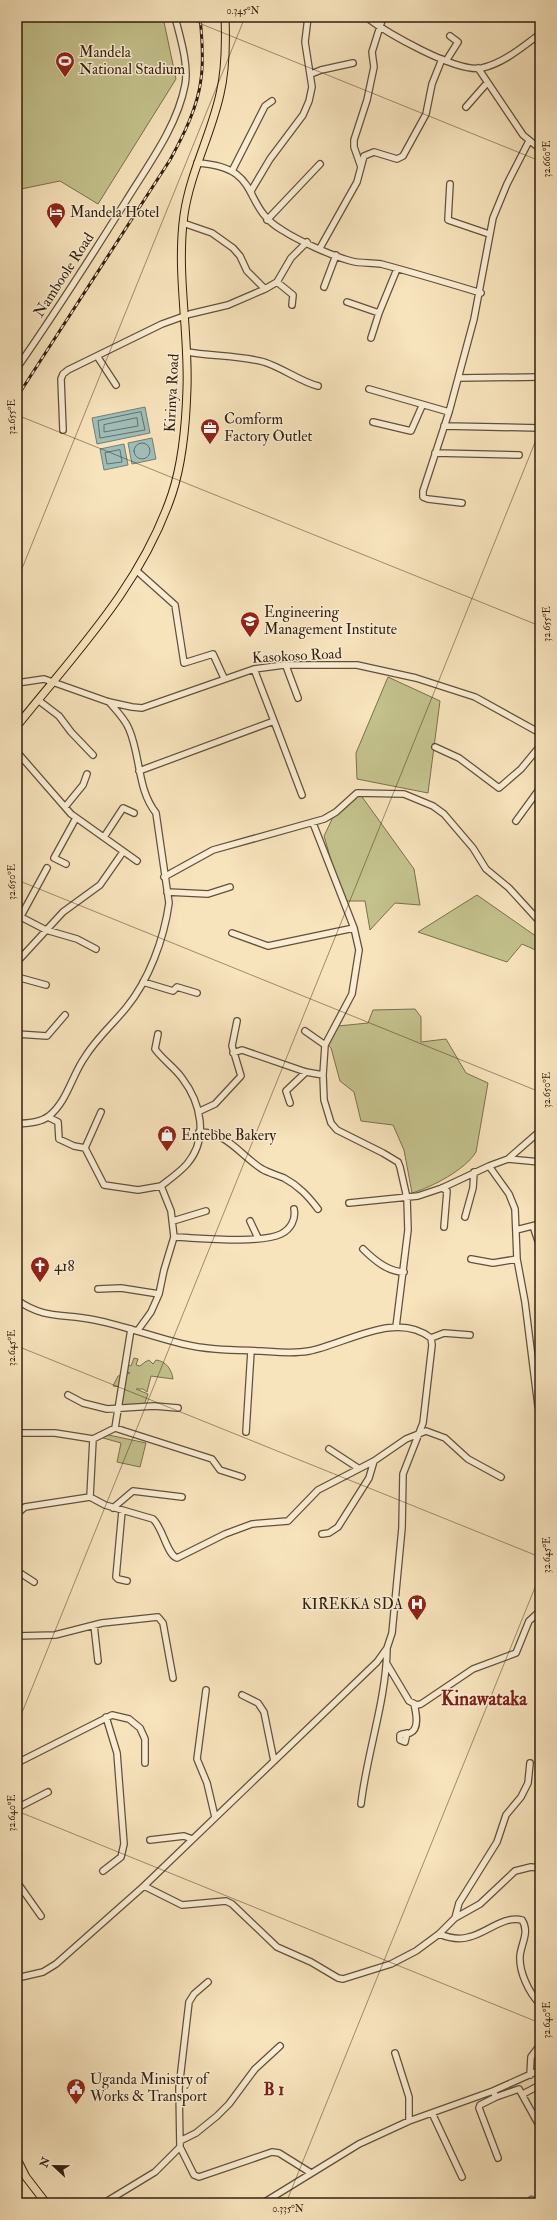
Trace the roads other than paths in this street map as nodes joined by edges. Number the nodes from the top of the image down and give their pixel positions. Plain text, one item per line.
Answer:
1 (175, 17) edge
2 (225, 17) edge
3 (308, 17) edge
4 (366, 17) edge
5 (383, 17) edge
6 (379, 26) junction
7 (540, 34) edge
8 (450, 36) dead end
9 (444, 60) junction
10 (353, 63) dead end
11 (478, 68) junction
12 (311, 74) junction
13 (487, 83) junction
14 (272, 101) dead end
15 (466, 107) dead end
16 (528, 141) junction
17 (540, 149) edge
18 (197, 163) junction
19 (320, 164) dead end
20 (361, 167) junction
21 (232, 171) junction
22 (450, 184) dead end
23 (251, 191) junction
24 (267, 220) junction
25 (183, 223) junction
26 (490, 234) junction
27 (307, 242) junction
28 (320, 248) junction
29 (336, 255) junction
30 (397, 269) junction
31 (277, 282) junction
32 (324, 287) dead end
33 (265, 289) junction
34 (481, 293) junction
35 (347, 302) dead end
36 (292, 305) dead end
37 (379, 313) junction
38 (186, 315) junction
39 (371, 338) dead end
40 (187, 352) junction
41 (97, 356) junction
42 (17, 368) edge
43 (540, 377) edge
44 (459, 378) junction
45 (116, 385) dead end
46 (318, 386) dead end
47 (369, 389) dead end
48 (422, 406) junction
49 (448, 412) junction
50 (374, 422) dead end
51 (444, 426) junction
52 (540, 428) edge
53 (63, 430) dead end
54 (435, 453) junction
55 (519, 455) dead end
56 (462, 503) dead end
57 (137, 571) junction
58 (286, 666) junction
59 (254, 669) junction
60 (224, 678) junction
61 (52, 682) junction
62 (17, 683) edge
63 (298, 698) dead end
64 (38, 700) junction
65 (109, 702) junction
66 (274, 720) junction
67 (17, 726) edge
68 (540, 733) edge
69 (540, 746) edge
70 (435, 748) dead end
71 (17, 752) edge
72 (93, 755) dead end
73 (139, 771) junction
74 (86, 774) dead end
75 (540, 788) edge
76 (302, 794) dead end
77 (65, 807) junction
78 (134, 813) dead end
79 (76, 818) junction
80 (516, 821) dead end
81 (313, 823) junction
82 (104, 837) junction
83 (123, 852) junction
84 (137, 861) dead end
85 (66, 864) dead end
86 (48, 868) dead end
87 (164, 877) junction
88 (230, 887) dead end
89 (167, 892) junction
90 (19, 915) edge
91 (540, 922) edge
92 (354, 928) junction
93 (46, 930) junction
94 (232, 933) dead end
95 (96, 949) dead end
96 (17, 962) edge
97 (17, 977) edge
98 (143, 982) junction
99 (46, 985) dead end
100 (197, 994) dead end
101 (65, 1015) dead end
102 (237, 1021) dead end
103 (305, 1031) dead end
104 (17, 1034) edge
105 (158, 1034) dead end
106 (325, 1044) junction
107 (233, 1053) junction
108 (306, 1072) junction
109 (322, 1075) junction
110 (290, 1103) dead end
111 (200, 1111) junction
112 (101, 1112) dead end
113 (48, 1118) junction
114 (17, 1124) edge
115 (540, 1131) edge
116 (199, 1132) junction
117 (85, 1148) junction
118 (508, 1159) junction
119 (540, 1162) edge
120 (489, 1166) junction
121 (474, 1172) junction
122 (162, 1186) junction
123 (442, 1188) junction
124 (407, 1198) junction
125 (349, 1203) dead end
126 (294, 1209) dead end
127 (318, 1209) dead end
128 (206, 1211) dead end
129 (465, 1217) dead end
130 (173, 1221) junction
131 (250, 1221) dead end
132 (540, 1224) edge
133 (533, 1226) junction
134 (444, 1227) dead end
135 (516, 1230) junction
136 (174, 1238) junction
137 (258, 1238) junction
138 (540, 1247) edge
139 (363, 1249) dead end
140 (471, 1258) dead end
141 (517, 1259) junction
142 (404, 1272) junction
143 (98, 1289) dead end
144 (159, 1294) junction
145 (17, 1300) edge
146 (396, 1327) junction
147 (131, 1329) junction
148 (138, 1330) junction
149 (470, 1335) dead end
150 (431, 1338) junction
151 (251, 1351) junction
152 (68, 1395) dead end
153 (178, 1408) dead end
154 (119, 1409) junction
155 (540, 1411) edge
156 (115, 1428) junction
157 (246, 1432) dead end
158 (420, 1432) junction
159 (17, 1433) edge
160 (93, 1439) junction
161 (329, 1449) dead end
162 (374, 1461) junction
163 (358, 1468) junction
164 (242, 1477) dead end
165 (501, 1477) dead end
166 (90, 1497) junction
167 (182, 1497) dead end
168 (113, 1508) junction
169 (122, 1511) junction
170 (17, 1514) edge
171 (322, 1534) dead end
172 (17, 1571) edge
173 (127, 1581) dead end
174 (34, 1582) dead end
175 (540, 1611) edge
176 (94, 1624) junction
177 (17, 1636) edge
178 (388, 1648) junction
179 (98, 1661) dead end
180 (387, 1664) junction
181 (173, 1678) dead end
182 (206, 1690) dead end
183 (242, 1695) dead end
184 (414, 1704) junction
185 (106, 1717) junction
186 (407, 1733) dead end
187 (274, 1761) junction
188 (17, 1763) edge
189 (145, 1763) dead end
190 (530, 1763) dead end
191 (48, 1792) dead end
192 (361, 1804) dead end
193 (17, 1808) edge
194 (215, 1818) junction
195 (192, 1839) junction
196 (150, 1840) dead end
197 (540, 1868) edge
198 (103, 1871) dead end
199 (17, 1882) edge
200 (144, 1886) junction
201 (41, 1916) dead end
202 (455, 1918) junction
203 (439, 1934) junction
204 (17, 1978) edge
205 (208, 1982) dead end
206 (540, 2004) edge
207 (540, 2045) edge
208 (280, 2046) dead end
209 (395, 2053) dead end
210 (540, 2070) edge
211 (530, 2075) junction
212 (540, 2085) edge
213 (493, 2091) junction
214 (523, 2094) junction
215 (496, 2097) junction
216 (432, 2113) junction
217 (409, 2121) junction
218 (540, 2127) edge
219 (180, 2144) junction
220 (498, 2158) dead end
221 (17, 2159) edge
222 (311, 2173) junction
223 (462, 2177) dead end
224 (46, 2203) edge
225 (104, 2203) edge
226 (263, 2203) edge

1 - 42 street, Namboole Road
2 - 18 main road, Kirinya Road
3 - 12 street
4 - 6 street
5 - 6 street
6 - 9 street
6 - 20 street
7 - 11 street
8 - 9 street
9 - 11 street
9 - 20 street
10 - 12 street
11 - 13 street
12 - 23 street
13 - 15 street
13 - 16 street
14 - 21 street
16 - 17 street
16 - 26 street
18 - 21 street
18 - 25 main road, Kirinya Road
19 - 24 street
20 - 28 street
21 - 23 street
22 - 26 street
23 - 24 street
24 - 27 street
25 - 33 street
25 - 38 main road, Kirinya Road
26 - 34 street
27 - 28 street
27 - 31 street
28 - 29 street
29 - 30 street
29 - 32 street
30 - 34 street
30 - 37 street
31 - 33 street
31 - 36 street
33 - 38 street
34 - 44 street
35 - 37 street
37 - 39 street
38 - 40 main road, Kirinya Road
38 - 41 street
40 - 46 street
40 - 57 main road, Kirinya Road
41 - 45 street
41 - 53 street
43 - 44 street
44 - 49 street
47 - 48 street
48 - 49 street
48 - 50 street
49 - 51 street
51 - 52 street
51 - 54 street
54 - 55 street
54 - 56 street
57 - 60 street
57 - 61 main road, Kirinya Road
58 - 59 street, Kasokoso Road
58 - 63 street
58 - 68 street, Kasokoso Road
59 - 60 street, Kasokoso Road
59 - 66 street
60 - 65 street, Kasokoso Road
61 - 62 street, Kasokoso Road
61 - 64 main road, Kirinya Road
61 - 65 street, Kasokoso Road
64 - 67 main road, Kirinya Road
64 - 72 street
65 - 73 street
66 - 73 street
66 - 76 street
69 - 70 street
71 - 77 street
73 - 87 street
74 - 77 street
75 - 80 street
77 - 79 street
78 - 82 street
79 - 82 street
79 - 85 street
81 - 87 street
81 - 91 street
81 - 92 street
82 - 83 street
83 - 84 street
83 - 93 street
86 - 90 street
87 - 89 street
88 - 89 street
89 - 98 street
90 - 93 street
92 - 94 street
92 - 106 street
93 - 95 street
93 - 96 street
97 - 99 street
98 - 100 street
98 - 113 street
101 - 104 street
102 - 107 street
103 - 106 street
105 - 111 street
106 - 109 street
107 - 108 street
107 - 111 street
108 - 109 street
108 - 110 street
109 - 124 street
111 - 116 street
112 - 117 street
113 - 114 street
113 - 117 street
115 - 118 street
116 - 122 street
116 - 127 street
117 - 122 street
118 - 119 street
118 - 120 street
120 - 121 street
120 - 135 street
121 - 123 street
121 - 129 street
122 - 130 street
123 - 124 street
123 - 134 street
124 - 125 street
124 - 142 street
126 - 137 street
128 - 130 street
130 - 136 street
131 - 137 street
132 - 133 street
133 - 135 street
133 - 138 street
135 - 141 street
136 - 137 street
136 - 144 street
139 - 142 street
140 - 141 street
141 - 155 street
142 - 146 street
143 - 144 street
144 - 148 street
145 - 147 street
146 - 150 street
146 - 151 street
147 - 148 street
147 - 154 street
148 - 151 street
149 - 150 street
150 - 158 street
151 - 157 street
152 - 154 street
153 - 154 street
154 - 156 street
156 - 160 street
156 - 164 street
158 - 162 street
158 - 165 street
158 - 178 street
159 - 160 street
160 - 166 street
161 - 163 street
162 - 163 street
162 - 171 street
163 - 169 street
166 - 168 street
166 - 170 street
167 - 168 street
168 - 169 street
169 - 173 street
172 - 174 street
175 - 184 street
176 - 177 street
176 - 179 street
176 - 181 street
178 - 180 street
178 - 187 street
180 - 184 street
180 - 192 street
182 - 194 street
183 - 187 street
184 - 186 street
185 - 188 street
185 - 189 street
185 - 198 street
187 - 194 street
190 - 202 street
191 - 193 street
194 - 195 street
195 - 196 street
195 - 200 street
197 - 202 street
199 - 201 street
200 - 203 street
200 - 204 street
202 - 203 street
203 - 206 street
205 - 219 street
207 - 211 street
208 - 219 street
209 - 217 street
210 - 211 street
211 - 213 street
212 - 214 street
213 - 215 street
213 - 216 street
214 - 215 street
214 - 218 street
215 - 220 street
216 - 217 street
216 - 223 street
217 - 222 street
219 - 222 street
219 - 225 street
221 - 224 main road
222 - 226 street

